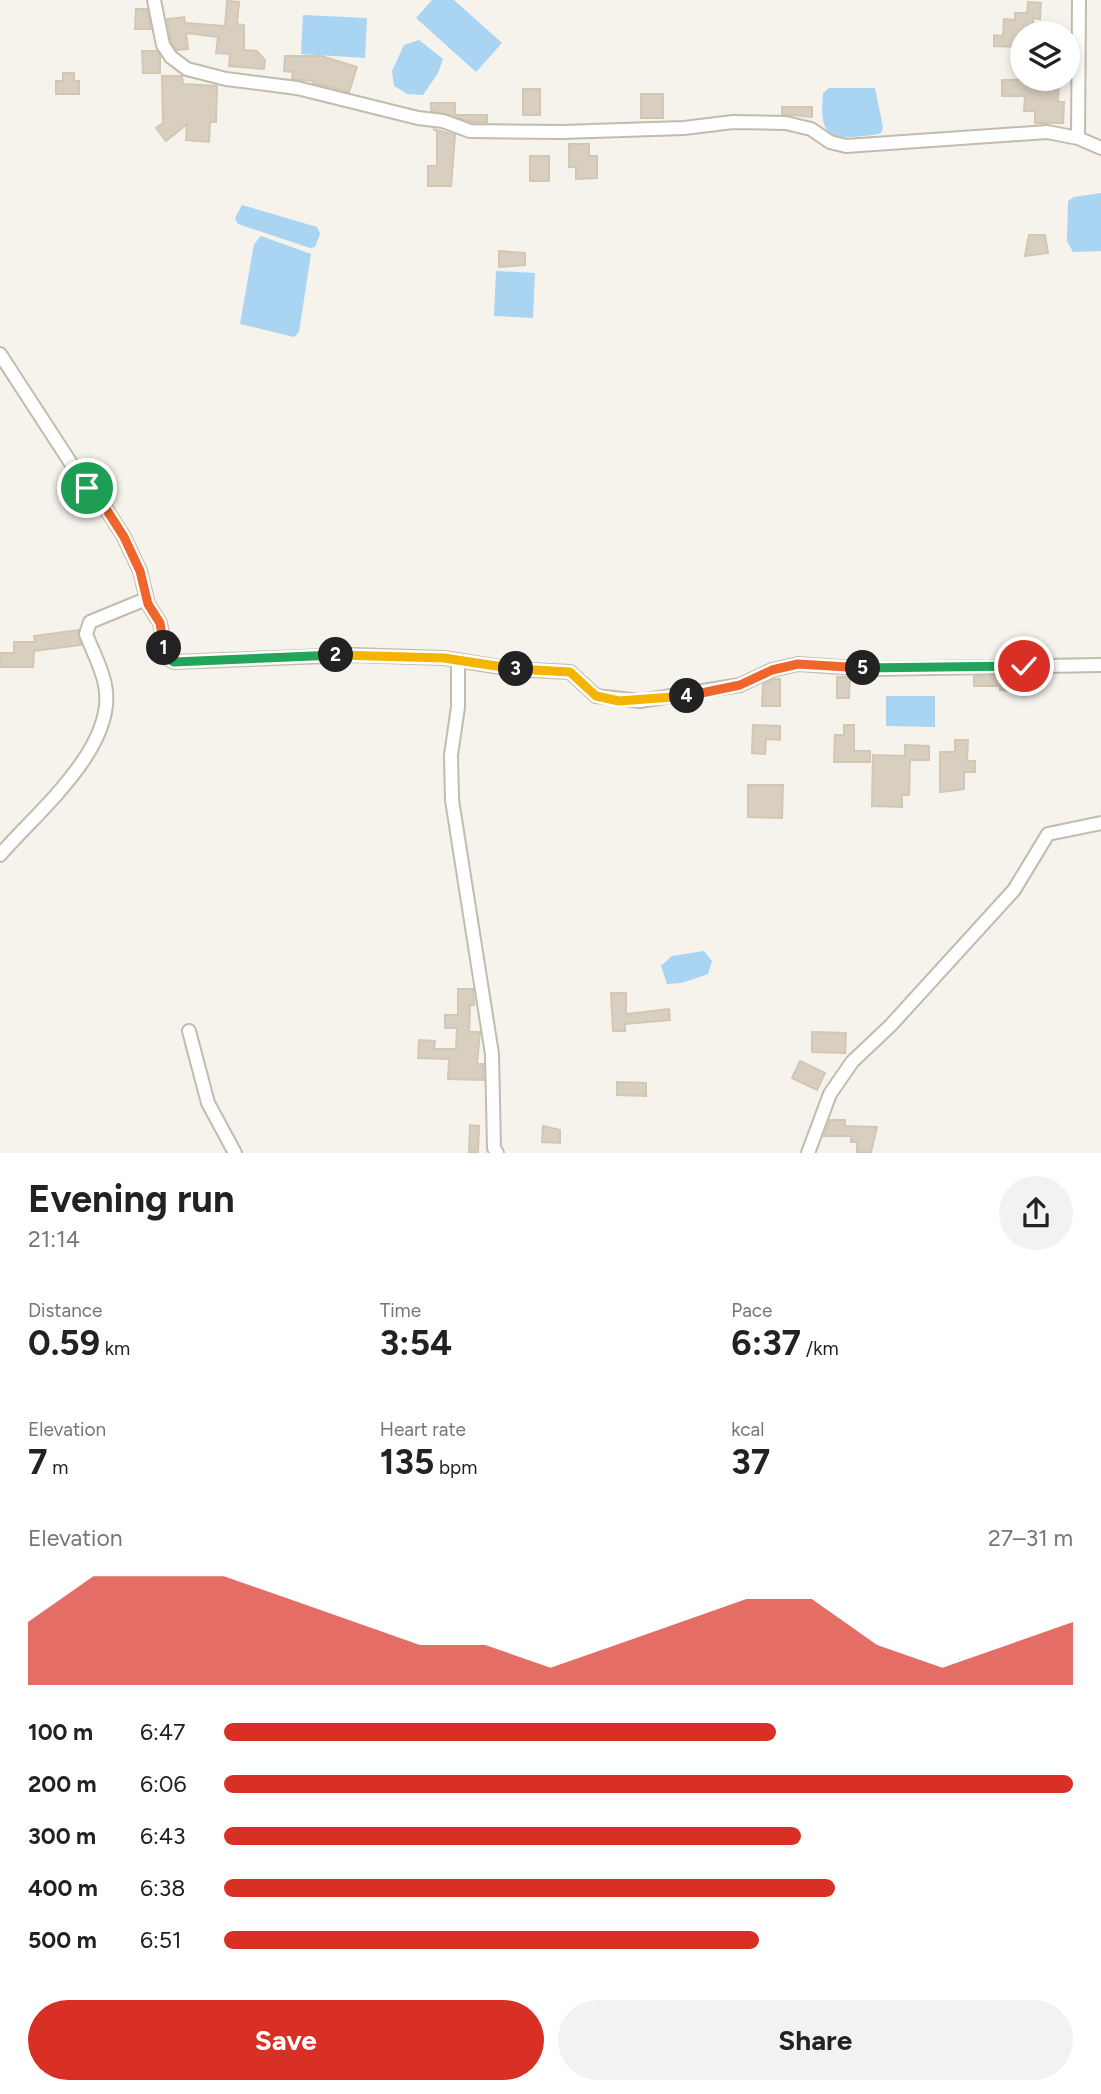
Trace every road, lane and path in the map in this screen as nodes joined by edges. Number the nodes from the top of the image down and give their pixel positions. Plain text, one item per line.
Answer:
1 (154, 0) edge
2 (1079, 0) edge
3 (1078, 138) junction
4 (1101, 148) edge
5 (0, 354) edge
6 (146, 599) junction
7 (458, 660) junction
8 (1101, 665) edge
9 (1101, 823) edge
10 (0, 855) edge
11 (189, 1031) dead end
12 (235, 1153) edge
13 (497, 1153) edge
14 (808, 1153) edge

1 - 3 street
2 - 3 street
3 - 4 street
5 - 6 street
6 - 7 street
6 - 10 street
7 - 8 street
7 - 13 street
9 - 14 street
11 - 12 street

